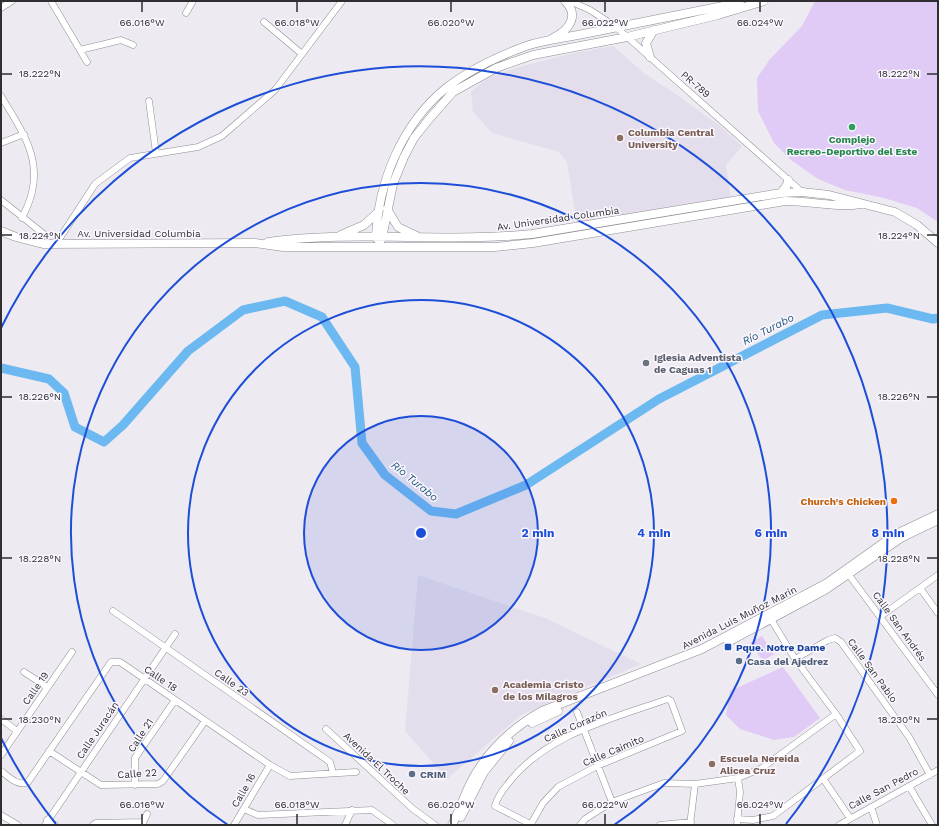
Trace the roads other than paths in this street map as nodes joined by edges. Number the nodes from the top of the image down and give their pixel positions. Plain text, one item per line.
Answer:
1 (12, 1) edge
2 (50, 1) edge
3 (193, 1) edge
4 (342, 1) edge
5 (565, 1) edge
6 (570, 1) edge
7 (740, 1) edge
8 (764, 1) edge
9 (1, 8) edge
10 (186, 13) dead end
11 (264, 22) dead end
12 (616, 27) junction
13 (654, 30) junction
14 (627, 38) junction
15 (539, 44) junction
16 (134, 45) dead end
17 (80, 50) junction
18 (302, 54) junction
19 (650, 57) junction
20 (87, 62) dead end
21 (1, 96) edge
22 (149, 101) dead end
23 (24, 134) junction
24 (1, 143) edge
25 (156, 153) junction
26 (788, 180) junction
27 (802, 192) junction
28 (782, 193) junction
29 (1, 200) edge
30 (860, 204) junction
31 (834, 205) junction
32 (387, 209) junction
33 (737, 209) junction
34 (668, 212) junction
35 (377, 213) junction
36 (22, 218) junction
37 (669, 220) junction
38 (1, 231) edge
39 (45, 235) dead end
40 (332, 237) junction
41 (379, 238) junction
42 (423, 238) junction
43 (255, 243) junction
44 (938, 243) edge
45 (56, 244) junction
46 (314, 247) junction
47 (457, 247) junction
48 (938, 514) edge
49 (938, 520) edge
50 (847, 572) junction
51 (938, 575) edge
52 (920, 588) junction
53 (113, 611) dead end
54 (938, 613) edge
55 (881, 616) junction
56 (770, 617) junction
57 (175, 634) dead end
58 (166, 647) junction
59 (72, 652) dead end
60 (795, 659) junction
61 (24, 672) dead end
62 (144, 679) junction
63 (47, 688) junction
64 (938, 695) edge
65 (175, 700) junction
66 (664, 700) joint
67 (577, 712) dead end
68 (836, 714) junction
69 (537, 717) junction
70 (1, 719) edge
71 (205, 721) junction
72 (326, 729) dead end
73 (584, 730) junction
74 (17, 731) junction
75 (49, 751) junction
76 (1, 755) edge
77 (270, 765) junction
78 (597, 766) junction
79 (938, 770) edge
80 (1, 771) edge
81 (80, 772) junction
82 (356, 772) dead end
83 (333, 774) junction
84 (930, 775) junction
85 (738, 778) junction
86 (824, 780) junction
87 (695, 784) junction
88 (135, 785) junction
89 (909, 786) junction
90 (612, 802) junction
91 (871, 807) junction
92 (244, 809) junction
93 (352, 810) junction
94 (147, 814) dead end
95 (1, 815) edge
96 (850, 818) junction
97 (46, 822) edge
98 (737, 822) edge
99 (142, 823) edge
100 (690, 823) edge
101 (389, 824) edge
102 (18, 825) edge
103 (55, 825) edge
104 (92, 825) edge
105 (234, 825) edge
106 (345, 825) edge
107 (435, 825) edge
108 (452, 825) edge
109 (458, 825) edge
110 (532, 825) edge
111 (580, 825) edge
112 (660, 825) edge
113 (839, 825) edge
114 (877, 825) edge
115 (932, 825) edge

1 - 9 street
2 - 17 street
3 - 10 street
4 - 18 street
5 - 15 main road
6 - 12 street, PR-789 / PR-789
7 - 12 main road
8 - 13 main road
11 - 18 street
12 - 14 street, PR-789 / PR-789
12 - 15 main road
13 - 14 main road
13 - 19 main road
14 - 19 street, PR-789 / PR-789
14 - 32 main road
15 - 35 main road
16 - 17 street
17 - 20 street
18 - 25 street
19 - 26 street, PR-789 / PR-789
21 - 23 street
22 - 25 street
23 - 24 street
23 - 36 street
25 - 45 street
26 - 27 street, PR-789 / PR-789
26 - 28 main road
27 - 28 main road, Av. Universidad Columbia
27 - 30 main road, Av. Universidad Columbia
27 - 31 main road
27 - 33 main road
28 - 34 main road, Av. Universidad Columbia
29 - 36 street
30 - 31 main road, Av. Universidad Columbia
30 - 44 main road, Av. Universidad Columbia
31 - 33 main road, Av. Universidad Columbia
32 - 41 main road
32 - 42 main road
33 - 37 main road, Av. Universidad Columbia
34 - 37 main road
34 - 42 main road, Av. Universidad Columbia
35 - 40 main road
35 - 41 main road
36 - 39 street
37 - 47 main road, Av. Universidad Columbia
38 - 45 main road, Av. Universidad Columbia
40 - 41 main road, Av. Universidad Columbia
40 - 43 main road, Av. Universidad Columbia
41 - 42 main road, Av. Universidad Columbia
41 - 46 main road
41 - 47 main road
43 - 45 main road, Av. Universidad Columbia
43 - 46 main road, Av. Universidad Columbia
46 - 47 main road, Av. Universidad Columbia
48 - 50 main road, Avenida Luis Muñoz Marín
49 - 50 main road, Avenida Luis Muñoz Marín
50 - 55 street, Calle San Andrés
50 - 56 main road, Avenida Luis Muñoz Marín
51 - 52 street
52 - 54 street
52 - 55 street
53 - 58 street, Calle 23
55 - 64 street, Calle San Andrés
56 - 60 street
56 - 69 main road, Avenida Luis Muñoz Marín
57 - 58 street, Calle Juracán
58 - 62 street, Calle Juracán
58 - 83 street, Calle 23
59 - 63 street, Calle 19
60 - 68 street
60 - 84 street, Calle San Pablo
61 - 63 street
62 - 65 street, Calle 18
62 - 75 street, Calle 18
62 - 81 street, Calle Juracán
63 - 74 street, Calle 19
65 - 71 street, Calle 18
65 - 88 street, Calle 21
66 - 73 street, Calle Corazón
66 - 78 street, Calle Caimito
67 - 73 street
68 - 85 street
68 - 86 street
69 - 108 main road, Avenida Luis Muñoz Marín
69 - 109 main road, Avenida Luis Muñoz Marín
70 - 74 street
71 - 77 street, Calle 18
71 - 88 street, Calle 22
72 - 107 street, Avenida El Troche
73 - 78 street
73 - 110 street, Calle Corazón
74 - 76 street, Calle 19
75 - 80 street, Calle 18
75 - 81 street, Calle 22
77 - 83 street, Calle 18
77 - 92 street, Calle 16
78 - 90 street
78 - 110 street, Calle Caimito
79 - 84 street, Calle San Pedro
81 - 88 street, Calle 22
81 - 97 street, Calle Juracán
82 - 83 street, Calle 18
84 - 89 street, Calle San Pedro
85 - 87 street
85 - 98 street
86 - 96 street
86 - 98 street
87 - 90 street
87 - 100 street
89 - 91 street, Calle San Pedro
89 - 115 street
90 - 111 street
91 - 96 street, Calle San Pedro
91 - 114 street
92 - 93 street
92 - 105 street, Calle 16
93 - 101 street
93 - 106 street
94 - 99 street
95 - 102 street
96 - 113 street, Calle San Pedro
97 - 103 street
99 - 104 street
100 - 112 street

